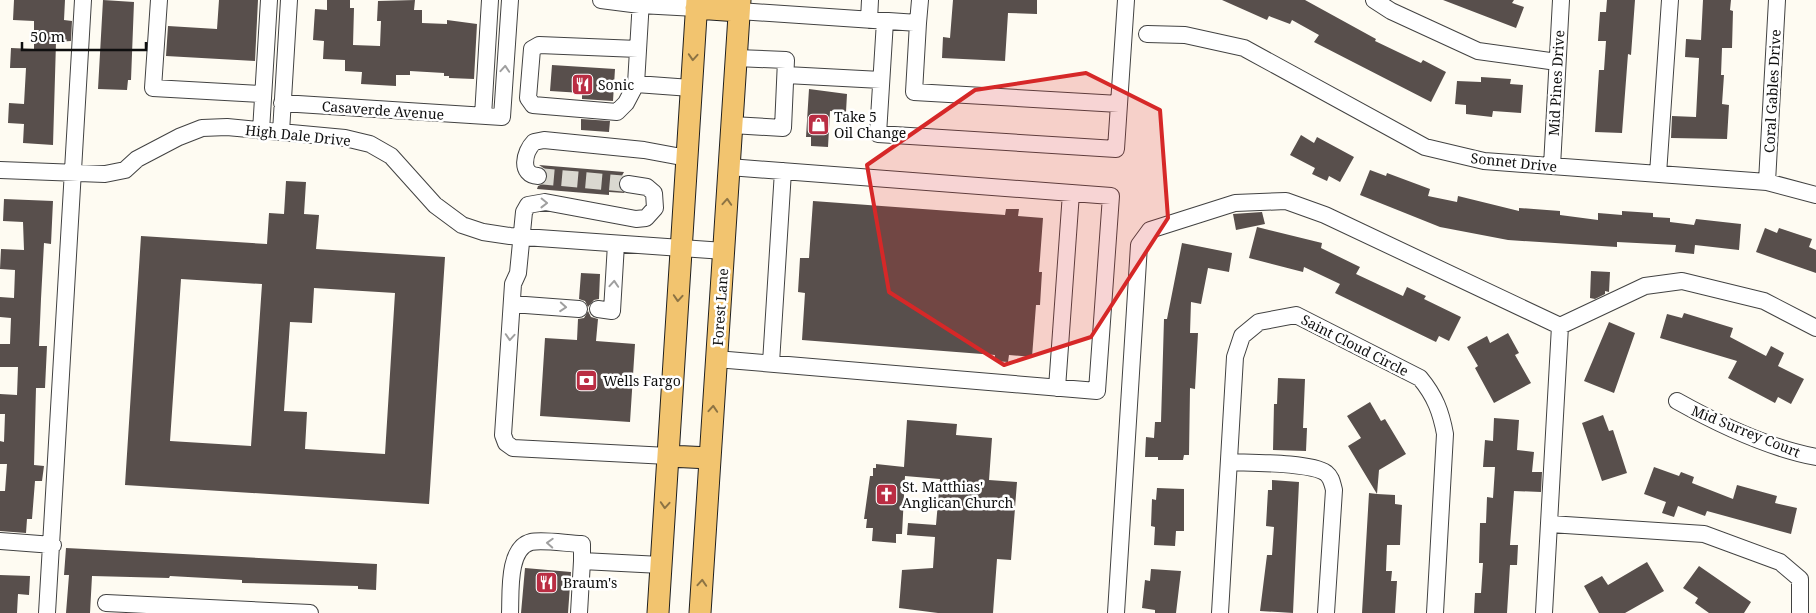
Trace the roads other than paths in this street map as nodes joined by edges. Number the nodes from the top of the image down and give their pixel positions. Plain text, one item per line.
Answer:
1 (83, 0) edge
2 (158, 0) edge
3 (268, 0) edge
4 (289, 0) edge
5 (490, 0) edge
6 (510, 0) edge
7 (601, 0) edge
8 (870, 0) edge
9 (920, 0) edge
10 (1126, 0) edge
11 (1374, 0) edge
12 (1561, 0) edge
13 (1670, 0) edge
14 (1776, 0) edge
15 (641, 3) edge
16 (696, 4) edge
17 (739, 6) edge
18 (784, 7) edge
19 (869, 20) junction
20 (885, 21) junction
21 (918, 23) junction
22 (1147, 34) dead end
23 (638, 49) junction
24 (736, 58) junction
25 (1557, 62) junction
26 (786, 75) junction
27 (881, 80) junction
28 (636, 84) junction
29 (691, 88) junction
30 (262, 94) junction
31 (1119, 104) junction
32 (282, 109) junction
33 (483, 116) junction
34 (732, 125) junction
35 (261, 131) junction
36 (281, 132) junction
37 (687, 158) junction
38 (1552, 166) junction
39 (729, 168) junction
40 (0, 170) edge
41 (783, 172) junction
42 (73, 173) junction
43 (1658, 174) junction
44 (538, 176) dead end
45 (1767, 182) junction
46 (628, 184) tunnel mouth
47 (1071, 192) junction
48 (1816, 195) edge
49 (521, 237) junction
50 (616, 244) junction
51 (681, 249) junction
52 (724, 251) junction
53 (512, 304) junction
54 (578, 309) dead end
55 (598, 309) dead end
56 (1560, 326) junction
57 (1816, 328) edge
58 (716, 359) junction
59 (770, 363) junction
60 (1057, 388) junction
61 (1677, 401) dead end
62 (668, 456) junction
63 (1816, 457) edge
64 (710, 458) junction
65 (1229, 462) junction
66 (1550, 524) junction
67 (0, 541) edge
68 (52, 545) junction
69 (582, 561) junction
70 (661, 565) junction
71 (106, 603) dead end
72 (209, 610) edge
73 (47, 613) edge
74 (310, 613) edge
75 (510, 613) edge
76 (579, 613) edge
77 (658, 613) edge
78 (700, 613) edge
79 (1116, 613) edge
80 (1220, 613) edge
81 (1326, 613) edge
82 (1435, 613) edge
83 (1544, 613) edge
84 (1800, 613) edge

1 - 42 street
2 - 30 street
3 - 30 street
4 - 32 street
5 - 33 street
33 -> 6 street, Casaverde Avenue
7 - 15 street
8 - 19 street
9 - 21 street
10 - 31 street
11 - 25 street
12 - 25 street, Mid Pines Drive
13 - 43 street
14 - 45 street, Coral Gables Drive
15 - 16 street
15 - 23 street
16 - 17 main road
16 -> 29 main road
17 - 18 street
17 - 24 main road, Forest Lane
18 - 19 street
19 - 20 street
20 - 21 street
20 - 27 street
21 - 31 street
22 - 38 street, Sonnet Drive
23 - 28 street
23 - 28 street
24 - 26 street
24 - 34 main road, Forest Lane
25 - 38 street, Mid Pines Drive
26 - 27 street
26 - 34 street
27 - 31 street
28 - 29 street
29 - 37 main road
30 - 35 street
32 - 33 street, Casaverde Avenue
32 - 36 street
34 - 39 main road, Forest Lane
35 - 36 street, High Dale Drive
35 - 42 street, High Dale Drive
36 - 49 street, High Dale Drive
37 - 44 street
37 - 51 main road
38 - 43 street, Sonnet Drive
39 - 41 street
52 -> 39 main road, Forest Lane
40 - 42 street, High Dale Drive
41 - 47 street
41 - 59 street
42 - 68 street
43 - 45 street, Sonnet Drive
45 - 48 street, Sonnet Drive
49 -> 46 street
47 - 60 street
47 - 60 street
49 - 50 street, High Dale Drive
49 - 53 street
50 - 51 street, High Dale Drive
55 -> 50 street
51 - 52 street, High Dale Drive
51 -> 62 main road
52 - 58 main road, Forest Lane
53 -> 54 street
53 -> 62 street
56 - 57 street
56 - 66 street
56 - 79 street
58 - 59 street
64 -> 58 main road, Forest Lane
59 - 60 street
61 - 63 street, Mid Surrey Court
62 - 64 main road
62 -> 70 main road
78 -> 64 main road, Forest Lane
65 - 80 street, Saint Cloud Circle
65 - 81 street
65 - 82 street, Saint Cloud Circle
66 - 83 street
66 - 84 street
67 - 68 street
68 - 73 street
69 - 70 street
69 -> 75 street
69 - 76 street
70 - 77 main road
71 - 72 street
72 - 74 street

